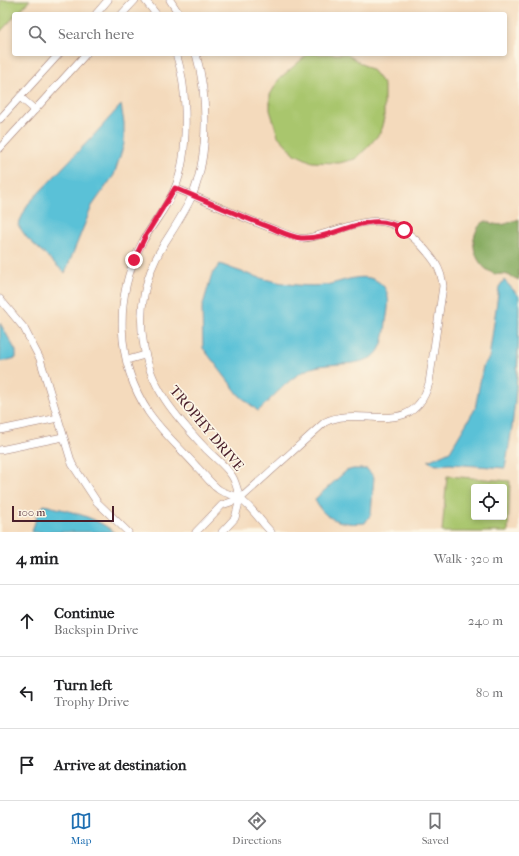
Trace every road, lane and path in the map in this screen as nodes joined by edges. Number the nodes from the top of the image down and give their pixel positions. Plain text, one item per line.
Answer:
1 (108, 0) edge
2 (135, 0) edge
3 (145, 0) edge
4 (170, 0) edge
5 (98, 12) edge
6 (124, 12) edge
7 (154, 12) edge
8 (178, 12) edge
9 (57, 56) edge
10 (84, 56) edge
11 (176, 56) edge
12 (196, 56) edge
13 (20, 97) junction
14 (35, 110) junction
15 (0, 119) edge
16 (0, 148) edge
17 (175, 188) junction
18 (192, 195) junction
19 (0, 299) edge
20 (145, 355) junction
21 (127, 360) junction
22 (58, 418) junction
23 (0, 430) edge
24 (63, 437) junction
25 (0, 450) edge
26 (240, 499) junction
27 (128, 532) edge
28 (196, 532) edge
29 (222, 532) edge
30 (271, 532) edge

1 - 5 street
2 - 6 street
3 - 7 street
4 - 8 street
9 - 13 street
10 - 14 street
11 - 17 street, TROPHY DRIVE
12 - 18 street, TROPHY DRIVE
13 - 14 street
13 - 15 street
14 - 16 street
17 - 18 street
17 - 21 street, TROPHY DRIVE
18 - 20 street, TROPHY DRIVE
18 - 26 street
19 - 22 street
20 - 21 street
20 - 26 street, TROPHY DRIVE
21 - 26 street, TROPHY DRIVE
22 - 23 street
22 - 24 street
24 - 25 street
24 - 27 street
26 - 28 street
26 - 29 street
26 - 30 street, TROPHY DRIVE

